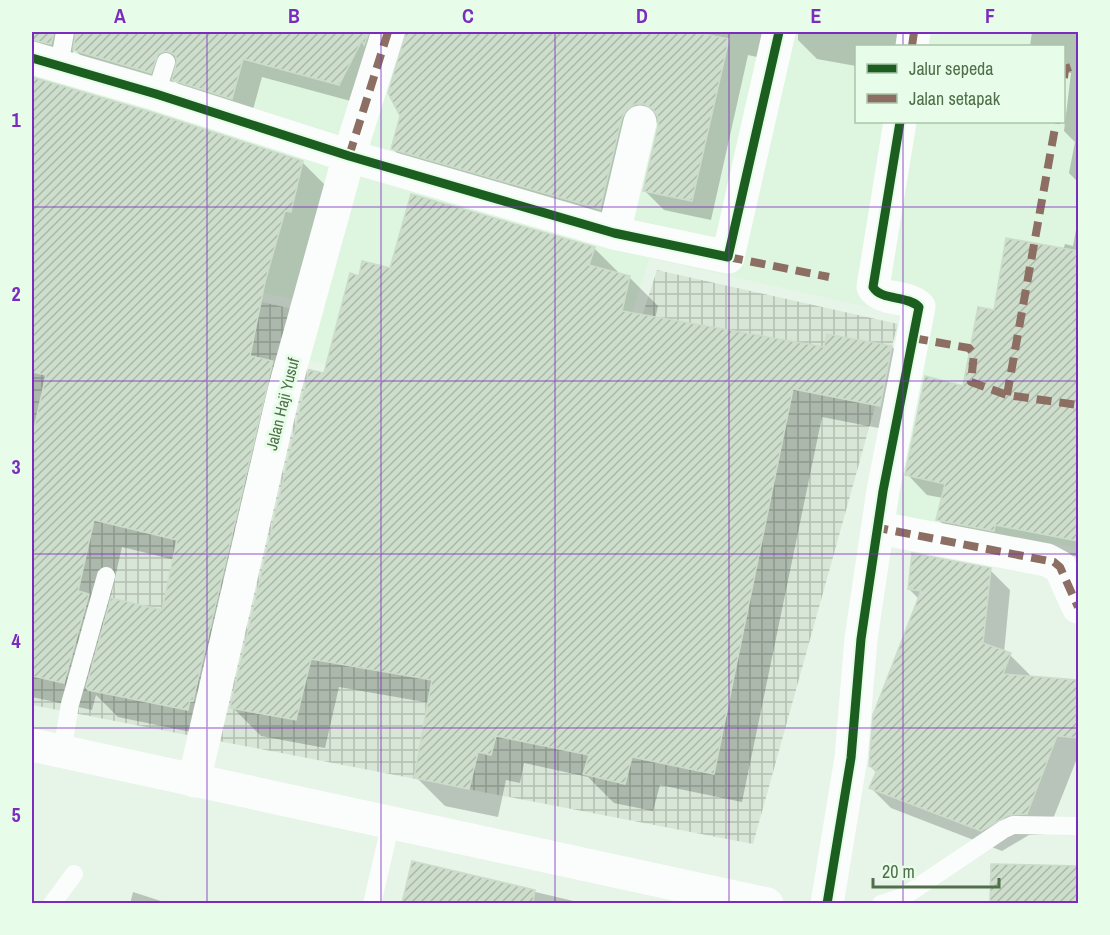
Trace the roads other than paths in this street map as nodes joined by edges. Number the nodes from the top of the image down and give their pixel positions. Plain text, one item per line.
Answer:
1 (65, 32) edge
2 (388, 32) edge
3 (779, 32) edge
4 (45, 62) edge
5 (165, 62) dead end
6 (156, 94) junction
7 (640, 122) dead end
8 (900, 123) edge
9 (349, 156) junction
10 (614, 233) junction
11 (879, 528) junction
12 (106, 576) dead end
13 (1078, 607) edge
14 (47, 748) edge
15 (194, 781) junction
16 (391, 822) junction
17 (1078, 826) edge
18 (74, 874) dead end
19 (52, 903) edge
20 (372, 903) edge
21 (767, 903) edge
22 (827, 903) edge
23 (881, 903) edge

1 - 4 lane
2 - 9 street, Jalan Haji Yusuf
3 - 10 street
4 - 6 street
5 - 6 lane
6 - 9 street
7 - 10 street
8 - 11 street
9 - 10 street
9 - 15 street, Jalan Haji Yusuf
11 - 13 street
11 - 22 street
12 - 14 lane
14 - 15 street
15 - 16 street
16 - 20 lane
16 - 21 street
17 - 23 lane
18 - 19 lane

